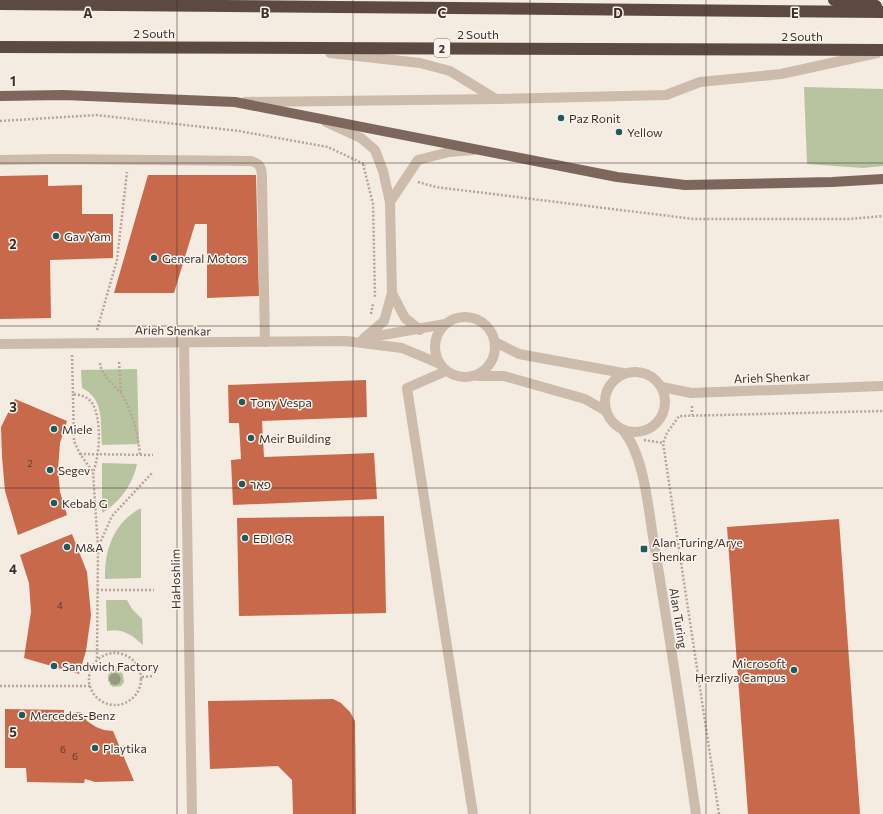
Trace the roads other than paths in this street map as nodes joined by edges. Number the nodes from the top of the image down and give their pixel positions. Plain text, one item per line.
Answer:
1 (834, 0) edge
2 (0, 4) edge
3 (883, 7) edge
4 (883, 12) edge
5 (0, 47) edge
6 (282, 47) junction
7 (883, 51) edge
8 (0, 96) edge
9 (496, 99) junction
10 (235, 102) junction
11 (310, 116) junction
12 (479, 150) junction
13 (0, 160) edge
14 (883, 179) edge
15 (390, 202) junction
16 (392, 293) junction
17 (445, 324) junction
18 (420, 330) junction
19 (363, 339) junction
20 (346, 341) junction
21 (265, 342) junction
22 (495, 342) junction
23 (0, 344) edge
24 (184, 344) junction
25 (443, 368) junction
26 (623, 373) junction
27 (477, 376) junction
28 (883, 386) edge
29 (662, 387) junction
30 (606, 411) junction
31 (623, 430) junction
32 (192, 814) edge
33 (473, 814) edge
34 (696, 814) edge

1 - 3 highway
2 - 4 highway
5 - 6 highway, 2 South / 2
6 - 7 highway, 2 South / 2
6 - 9 street
7 - 9 street
8 - 10 main road
9 - 10 street
10 - 11 main road
11 - 12 main road
11 - 15 street
12 - 14 main road
12 - 15 street
13 - 21 street
15 - 16 street
16 - 18 street
16 - 19 street
17 - 18 street, Arieh Shenkar
17 - 22 street
17 - 25 street
18 - 19 street, Arieh Shenkar
19 - 20 street, Arieh Shenkar
20 - 21 street, Arieh Shenkar
20 - 25 street, Arieh Shenkar
21 - 24 street, Arieh Shenkar
22 - 26 street
22 - 27 street
23 - 24 street, Arieh Shenkar
24 - 32 street, HaHoshlim
25 - 27 street
25 - 33 street
26 - 29 street
26 - 30 street
27 - 30 street
28 - 29 street, Arieh Shenkar
29 - 31 street
30 - 31 street
31 - 34 street, Alan Turing

